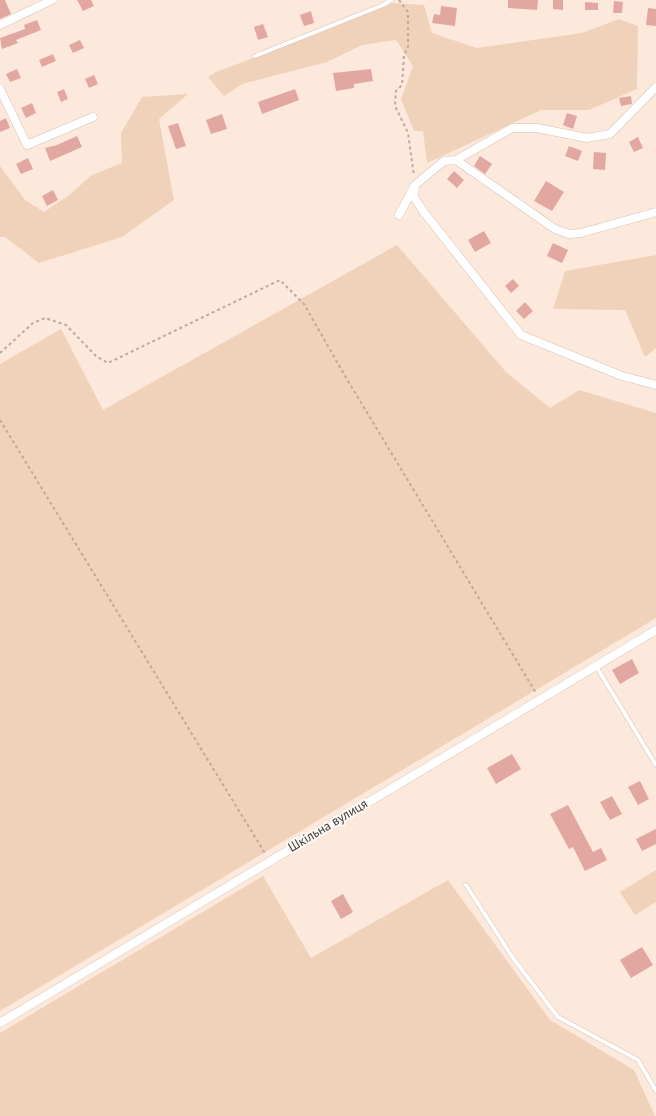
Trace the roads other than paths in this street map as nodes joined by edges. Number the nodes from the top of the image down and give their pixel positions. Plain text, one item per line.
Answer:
1 (52, 0) edge
2 (391, 0) edge
3 (0, 25) edge
4 (255, 56) dead end
5 (656, 87) edge
6 (0, 89) edge
7 (93, 117) dead end
8 (456, 160) junction
9 (415, 185) junction
10 (656, 212) edge
11 (399, 215) dead end
12 (656, 385) edge
13 (656, 630) edge
14 (596, 666) junction
15 (656, 765) edge
16 (466, 885) dead end
17 (0, 1023) edge
18 (656, 1091) edge

1 - 3 street
2 - 4 lane
5 - 8 street
6 - 7 street
8 - 9 street
8 - 10 street
9 - 11 street
9 - 12 street
13 - 14 street, Шкільна вулиця
14 - 15 lane
14 - 17 street, Шкільна вулиця
16 - 18 lane

